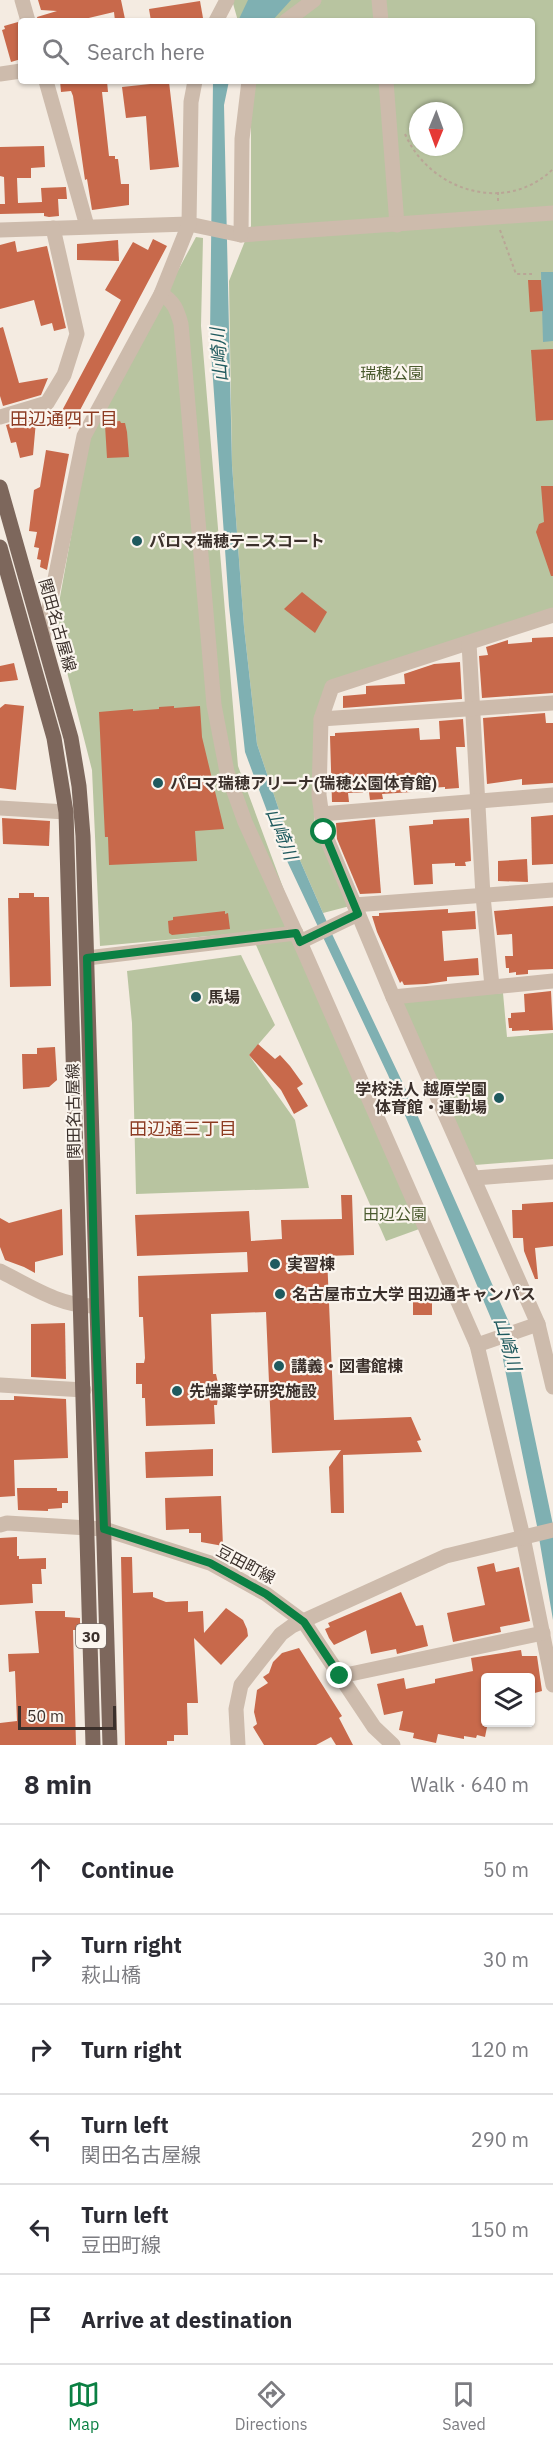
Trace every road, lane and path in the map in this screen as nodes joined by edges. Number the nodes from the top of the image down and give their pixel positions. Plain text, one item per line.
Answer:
1 (22, 0) edge
2 (227, 0) edge
3 (314, 0) edge
4 (380, 0) edge
5 (27, 18) edge
6 (218, 18) edge
7 (290, 18) edge
8 (381, 18) edge
9 (18, 71) edge
10 (0, 74) edge
11 (47, 84) edge
12 (194, 84) edge
13 (249, 84) edge
14 (386, 84) edge
15 (403, 129) dead end
16 (553, 170) edge
17 (498, 192) junction
18 (499, 212) dead end
19 (553, 213) edge
20 (500, 222) dead end
21 (192, 224) junction
22 (397, 225) junction
23 (87, 226) junction
24 (53, 228) junction
25 (0, 230) edge
26 (238, 234) junction
27 (532, 274) dead end
28 (161, 294) junction
29 (0, 417) edge
30 (0, 487) edge
31 (0, 547) edge
32 (553, 615) edge
33 (43, 639) junction
34 (469, 643) junction
35 (553, 703) edge
36 (471, 708) junction
37 (321, 719) junction
38 (553, 795) edge
39 (478, 801) junction
40 (0, 808) edge
41 (66, 812) junction
42 (321, 814) junction
43 (553, 891) edge
44 (483, 896) junction
45 (354, 913) junction
46 (301, 938) junction
47 (87, 958) junction
48 (553, 981) edge
49 (492, 986) junction
50 (393, 997) junction
51 (553, 1172) edge
52 (475, 1178) junction
53 (0, 1271) edge
54 (88, 1306) junction
55 (535, 1325) junction
56 (480, 1344) junction
57 (0, 1385) edge
58 (553, 1387) edge
59 (84, 1390) junction
60 (0, 1525) edge
61 (88, 1527) junction
62 (104, 1529) junction
63 (553, 1530) edge
64 (526, 1536) junction
65 (304, 1622) junction
66 (543, 1633) junction
67 (340, 1676) junction
68 (553, 1685) edge
69 (93, 1745) edge
70 (110, 1745) edge
71 (238, 1745) edge
72 (393, 1745) edge

1 - 5 street
2 - 6 street
3 - 7 street
4 - 8 street
9 - 10 street
11 - 23 street
12 - 21 street
13 - 26 street
14 - 22 street
15 - 17 path
16 - 17 path
17 - 18 path
19 - 22 street
20 - 27 path
21 - 23 street
21 - 26 street
21 - 28 street
22 - 26 street
23 - 24 street
24 - 25 street
24 - 29 street
28 - 33 street
28 - 46 street
30 - 33 main road, 関田名古屋線 / 30
31 - 41 main road, 関田名古屋線 / 30
32 - 34 street
33 - 47 main road, 関田名古屋線 / 30
34 - 36 street
34 - 37 street
35 - 36 street
36 - 37 street
36 - 39 street
37 - 42 street
38 - 39 street
39 - 42 street
39 - 44 street
40 - 41 street
41 - 54 main road, 関田名古屋線 / 30
42 - 45 street
43 - 44 street
44 - 45 street
44 - 49 street
45 - 46 street
45 - 50 street
46 - 47 street
46 - 56 street
47 - 54 main road, 関田名古屋線 / 30
48 - 49 street
49 - 50 street
50 - 52 street
51 - 52 street
52 - 55 street
53 - 54 street
54 - 59 main road, 関田名古屋線 / 30
54 - 62 main road, 関田名古屋線 / 30
55 - 56 street
55 - 58 street
56 - 64 street
57 - 59 street
59 - 61 main road, 関田名古屋線 / 30
60 - 61 street, 豆田町線
61 - 62 street, 豆田町線
61 - 69 main road, 関田名古屋線 / 30
62 - 65 street, 豆田町線
62 - 70 main road, 関田名古屋線 / 30
63 - 64 street
64 - 65 street
64 - 66 street
65 - 67 street, 豆田町線
65 - 71 street
66 - 67 street
66 - 68 street
67 - 72 street, 豆田町線

